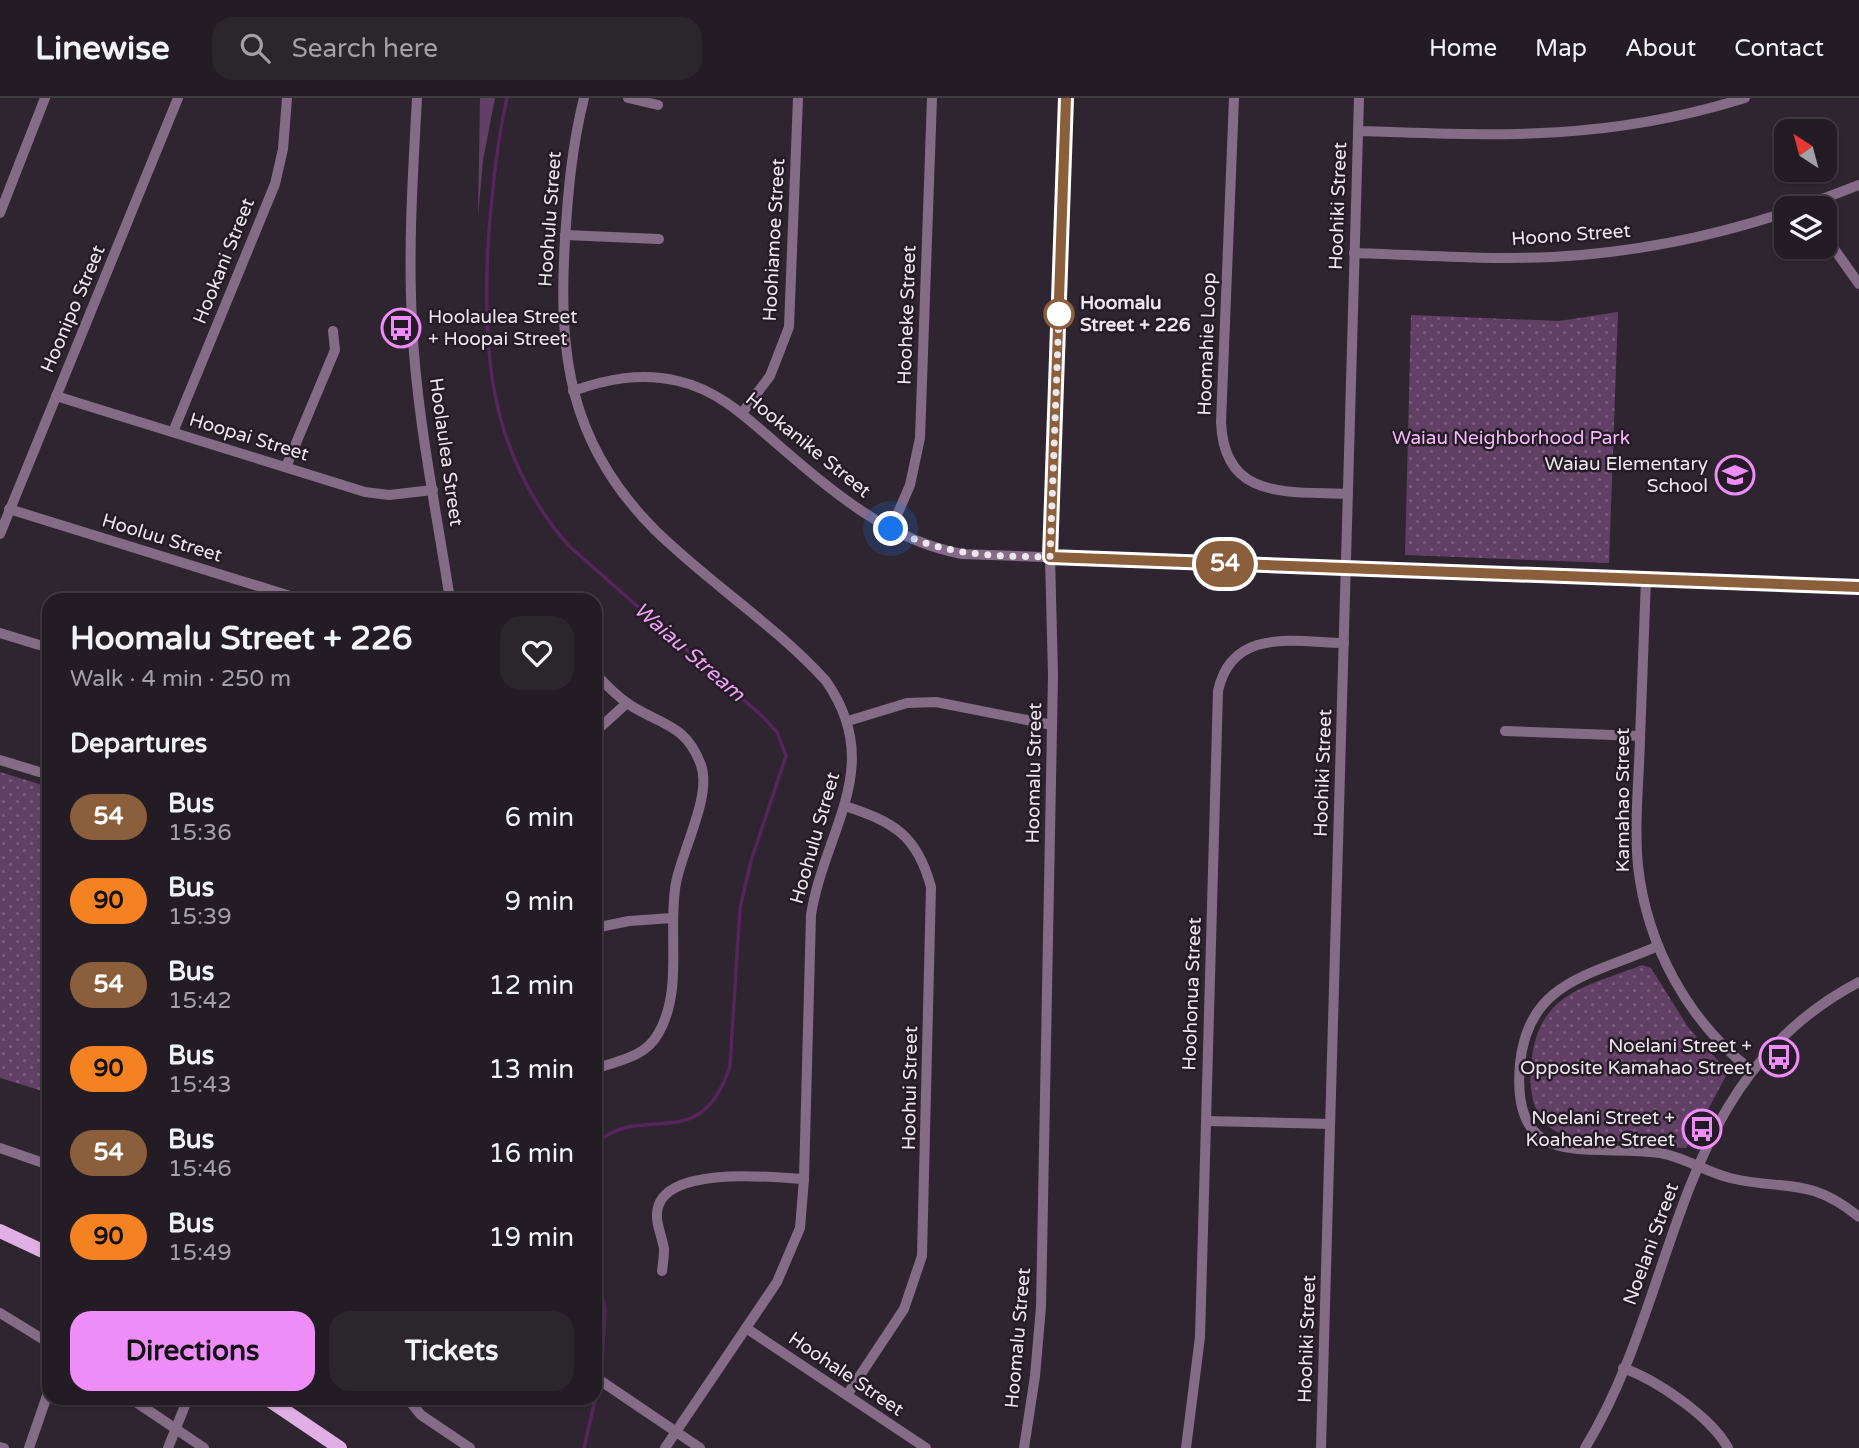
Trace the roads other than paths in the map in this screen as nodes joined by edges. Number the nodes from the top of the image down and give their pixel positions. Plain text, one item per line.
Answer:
1 (45, 98) edge
2 (178, 98) edge
3 (287, 98) edge
4 (417, 98) edge
5 (584, 98) edge
6 (628, 98) edge
7 (798, 98) edge
8 (932, 98) edge
9 (1066, 98) edge
10 (1234, 98) edge
11 (1359, 98) edge
12 (1745, 98) edge
13 (658, 105) dead end
14 (1358, 131) junction
15 (1859, 185) edge
16 (1834, 196) edge
17 (0, 213) edge
18 (1774, 216) edge
19 (565, 235) junction
20 (659, 239) dead end
21 (1354, 253) junction
22 (1837, 253) edge
23 (1859, 284) edge
24 (333, 331) dead end
25 (573, 391) junction
26 (56, 396) junction
27 (742, 413) junction
28 (173, 432) junction
29 (286, 467) junction
30 (433, 490) junction
31 (1348, 494) junction
32 (9, 509) junction
33 (891, 529) junction
34 (0, 534) edge
35 (1050, 557) junction
36 (1345, 568) junction
37 (1646, 579) junction
38 (1859, 587) edge
39 (280, 593) edge
40 (449, 593) edge
41 (0, 633) edge
42 (1344, 643) junction
43 (42, 646) edge
44 (602, 680) edge
45 (627, 703) junction
46 (848, 721) junction
47 (1052, 725) junction
48 (602, 726) edge
49 (1505, 731) dead end
50 (1640, 736) junction
51 (0, 760) edge
52 (42, 773) edge
53 (845, 806) junction
54 (672, 918) junction
55 (602, 927) edge
56 (1658, 946) junction
57 (1859, 982) edge
58 (602, 1067) edge
59 (1751, 1070) junction
60 (1206, 1121) junction
61 (1331, 1124) junction
62 (0, 1148) edge
63 (42, 1163) edge
64 (1698, 1167) junction
65 (804, 1178) junction
66 (1859, 1217) edge
67 (0, 1231) edge
68 (42, 1251) edge
69 (662, 1271) dead end
70 (0, 1313) edge
71 (746, 1328) junction
72 (42, 1339) edge
73 (1623, 1368) junction
74 (602, 1382) edge
75 (847, 1395) junction
76 (44, 1405) edge
77 (140, 1405) edge
78 (185, 1405) edge
79 (276, 1405) edge
80 (413, 1405) edge
81 (175, 1428) junction
82 (675, 1431) junction
83 (29, 1448) edge
84 (169, 1448) edge
85 (204, 1448) edge
86 (340, 1448) edge
87 (470, 1448) edge
88 (665, 1448) edge
89 (700, 1448) edge
90 (926, 1448) edge
91 (1024, 1448) edge
92 (1186, 1448) edge
93 (1321, 1448) edge
94 (1585, 1448) edge
95 (1728, 1448) edge

1 - 17 street
2 - 26 street, Hoonipo Street
3 - 28 street, Hookani Street
4 - 30 street, Hoolaulea Street
5 - 19 street, Hoohulu Street
6 - 13 street
7 - 27 street, Hoohiamoe Street
8 - 33 street, Hooheke Street
9 - 35 street, Hoomalu Street
10 - 31 street, Hoomahie Loop
11 - 14 street, Hoohiki Street
12 - 14 street
14 - 21 street, Hoohiki Street
15 - 16 street
18 - 21 street, Hoono Street
19 - 20 street
19 - 25 street, Hoohulu Street
21 - 31 street, Hoohiki Street
22 - 23 street
24 - 29 street
25 - 27 street, Hookanike Street
25 - 46 street, Hoohulu Street
26 - 28 street, Hoopai Street
26 - 32 street, Hoonipo Street
27 - 33 street, Hookanike Street
28 - 29 street, Hoopai Street
29 - 30 street, Hoopai Street
30 - 40 street, Hoolaulea Street
31 - 36 street, Hoohiki Street
32 - 34 street, Hoonipo Street
32 - 39 street, Hooluu Street
33 - 35 street, Hookanike Street
35 - 36 street, Hookanike Street
35 - 47 street, Hoomalu Street
36 - 37 street, Hookanike Street
36 - 42 street, Hoohiki Street
37 - 38 street, Hookanike Street
37 - 50 street, Kamahao Street
41 - 43 street
42 - 60 street, Hoohonua Street
42 - 61 street, Hoohiki Street
44 - 45 street
45 - 48 street
45 - 54 street
46 - 47 street
46 - 53 street, Hoohulu Street
47 - 91 street, Hoomalu Street
49 - 50 street
50 - 56 street, Kamahao Street
51 - 52 street
53 - 65 street, Hoohulu Street
53 - 75 street, Hoohui Street
54 - 55 street
54 - 58 street
56 - 59 street, Kamahao Street
56 - 64 street
57 - 59 street, Noelani Street
59 - 64 street, Noelani Street
60 - 61 street
60 - 92 street, Hoohonua Street
61 - 93 street, Hoohiki Street
62 - 63 street
64 - 66 street
64 - 73 street, Noelani Street
65 - 69 street
65 - 71 street, Hoohulu Street
67 - 68 main road
70 - 72 street
71 - 75 street, Hoohale Street
71 - 82 street, Hoohulu Street
73 - 94 street, Noelani Street
73 - 95 street
74 - 82 street
75 - 90 street, Hoohale Street
76 - 83 street
77 - 81 street
78 - 81 street
79 - 86 main road
80 - 87 street
81 - 84 street
81 - 85 street
82 - 88 street, Hoohulu Street
82 - 89 street

